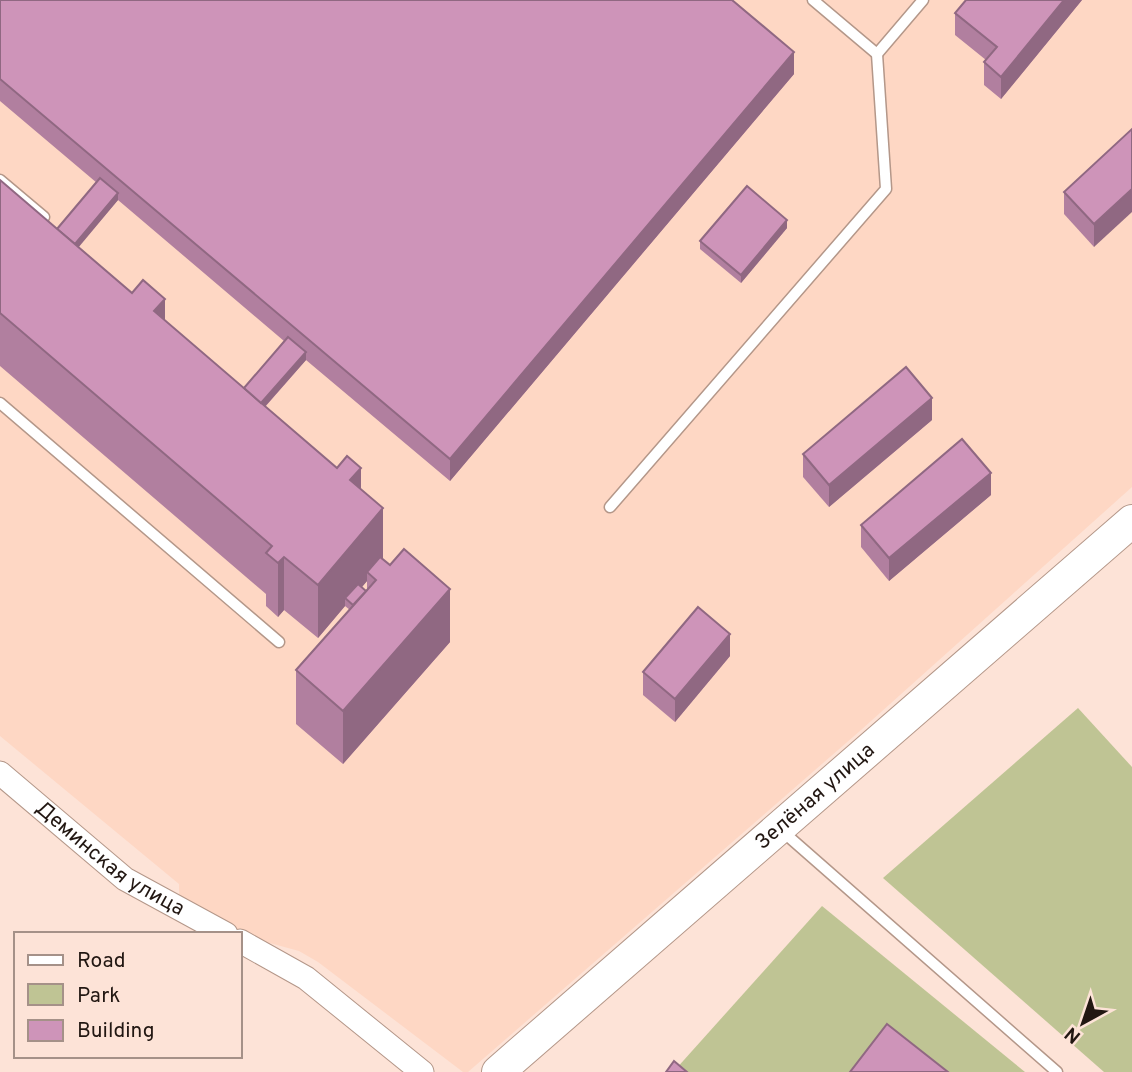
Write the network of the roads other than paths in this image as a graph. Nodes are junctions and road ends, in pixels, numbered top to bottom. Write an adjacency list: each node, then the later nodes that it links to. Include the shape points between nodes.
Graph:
1 (813, 0): 3 (lane)
2 (923, 0): 3 (lane)
3 (877, 54): 7 (lane, via 886,189)
4 (0, 180): 5 (lane)
5 (44, 216)
6 (0, 403): 9 (lane)
7 (610, 507)
8 (1132, 521): 11 (street, Зелёная улица)
9 (279, 642)
10 (0, 773): 12 (street, Деминская улица, via 125,878)
11 (779, 828): 15 (street, Зелёная улица); 16 (lane)
12 (222, 932)
13 (242, 942): 14 (street, via 306,978)
14 (422, 1072)
15 (498, 1072)
16 (1057, 1072)

